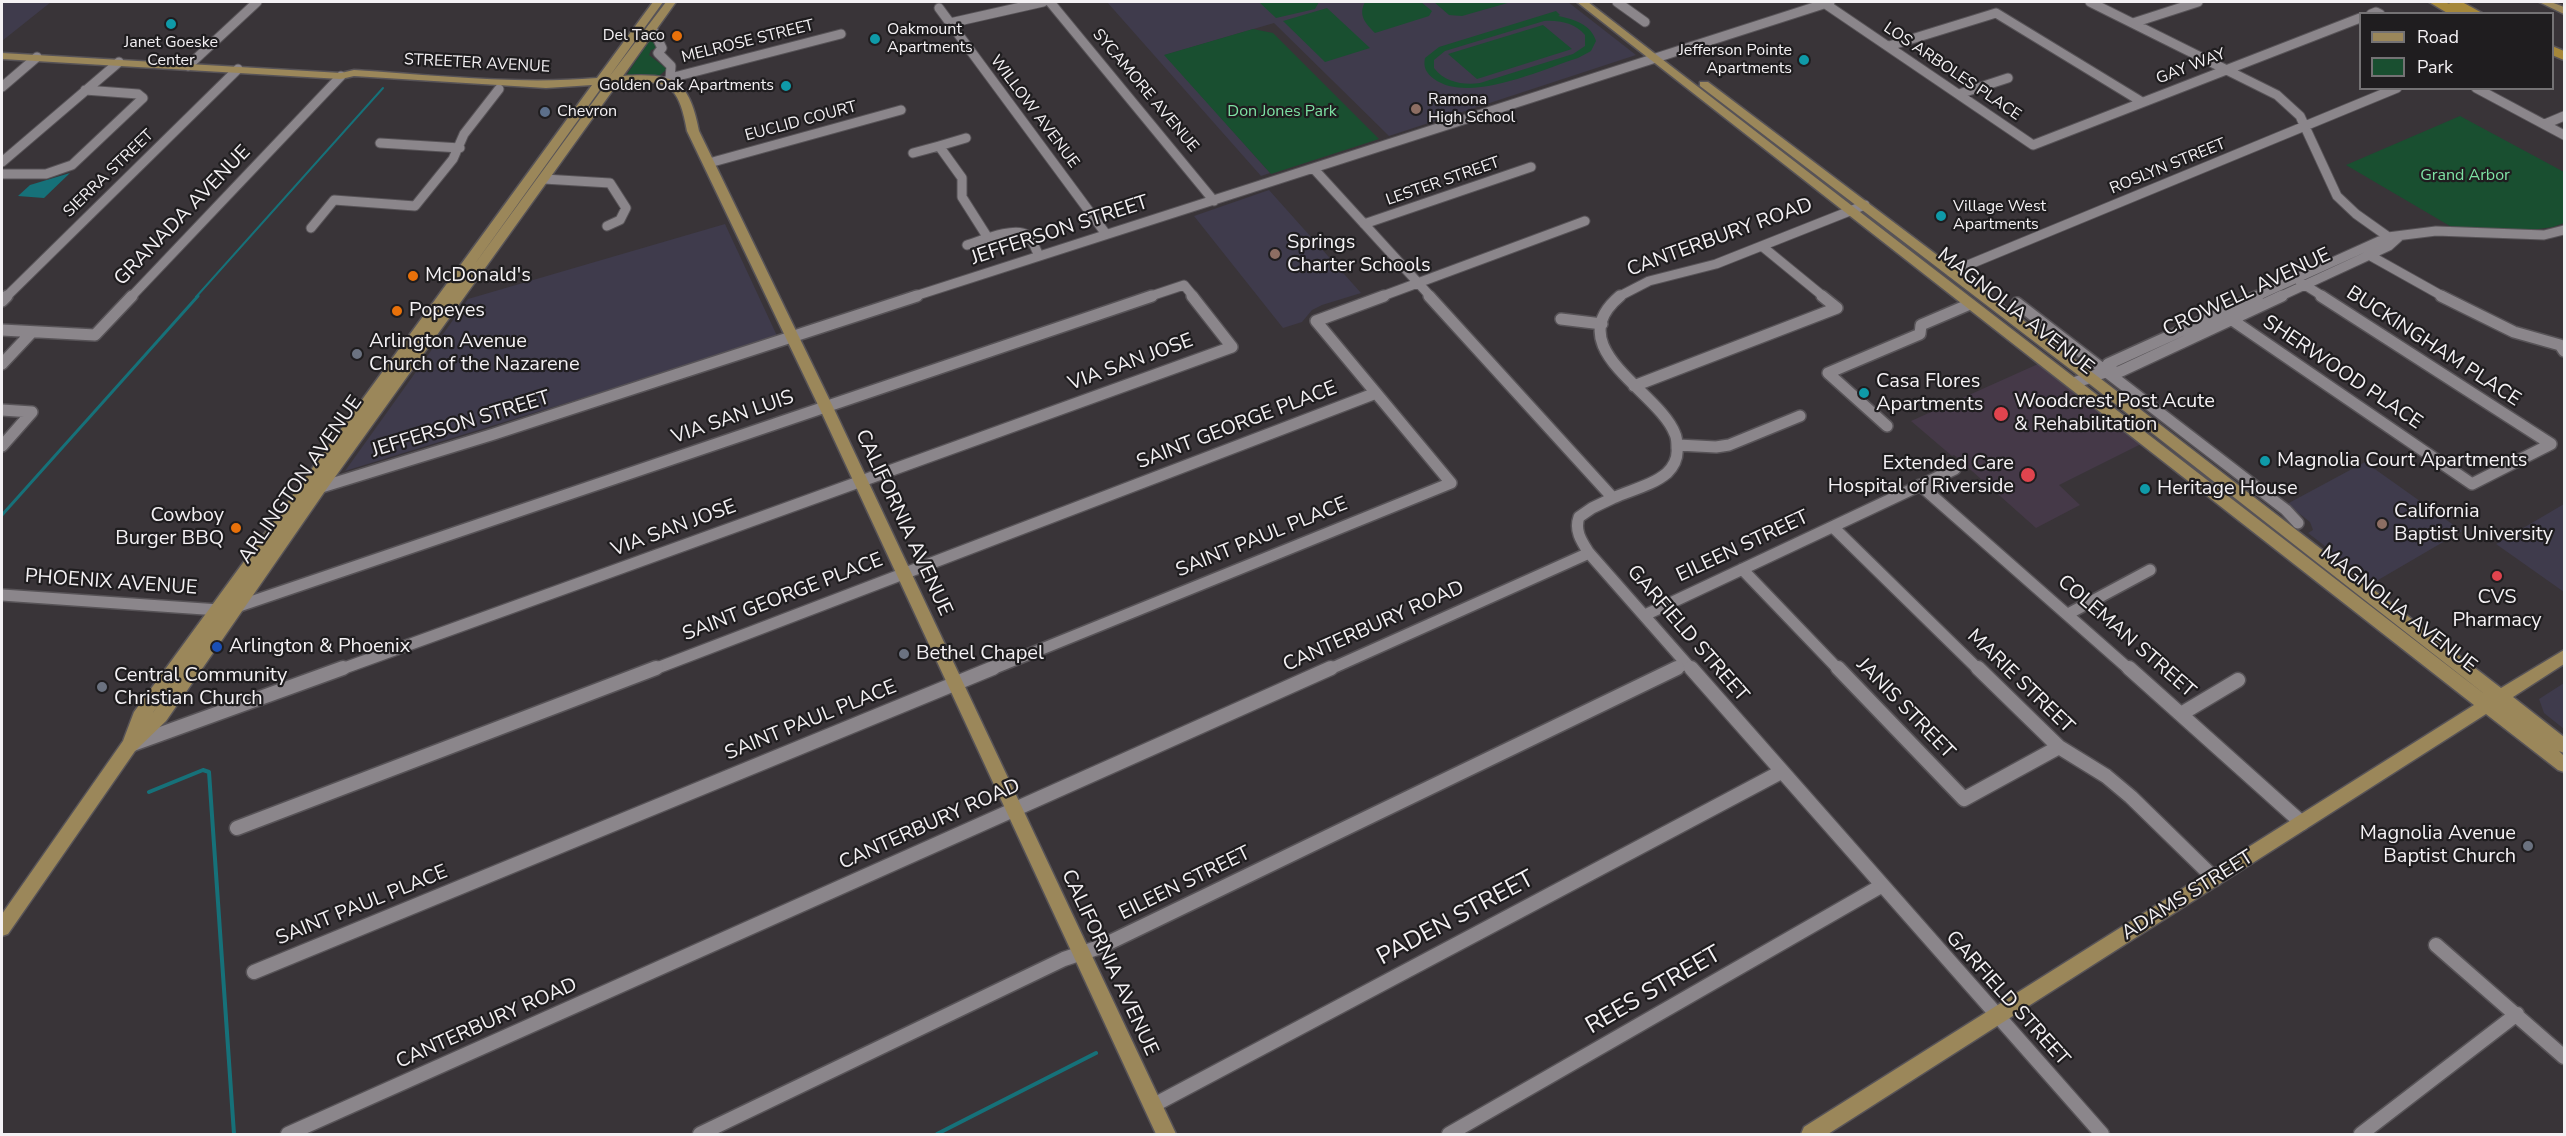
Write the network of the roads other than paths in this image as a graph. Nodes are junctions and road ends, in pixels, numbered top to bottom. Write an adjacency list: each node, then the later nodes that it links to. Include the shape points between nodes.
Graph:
1 (257, 2): 30 (street)
2 (658, 2): 36 (main road, ARLINGTON AVENUE)
3 (671, 2): 23 (main road, ARLINGTON AVENUE)
4 (1043, 2): 21 (street)
5 (1050, 2): 62 (street, SYCAMORE AVENUE)
6 (1582, 2): 28 (main road, MAGNOLIA AVENUE)
7 (1597, 2): 28 (main road, MAGNOLIA AVENUE)
8 (1617, 2): 20 (street)
9 (1827, 2): 25 (street, LOS ARBOLES PLACE); 28 (street, JEFFERSON STREET)
10 (2090, 2): 22 (street)
11 (2198, 2): 22 (street)
12 (2435, 2): 17 (highway)
13 (2454, 2): 18 (highway)
14 (2544, 2): 16 (main road)
15 (939, 8): 21 (street, WILLOW AVENUE)
16 (2565, 11)
17 (2456, 12)
18 (2474, 12)
19 (2359, 19): 32 (street, GAY WAY)
20 (1645, 22)
21 (950, 23): 70 (street, WILLOW AVENUE)
22 (2133, 23): 32 (street)
23 (652, 28): 35 (street, via 662,48 658,53 671,66); 36 (main road, ARLINGTON AVENUE)
24 (841, 34): 35 (street, MELROSE STREET)
25 (1888, 46): 42 (street, LOS ARBOLES PLACE); 43 (street, via 1996,13)
26 (2, 56): 27 (main road, STREETER AVENUE)
27 (37, 57): 29 (main road, STREETER AVENUE); 37 (street)
28 (1661, 57): 59 (street, JEFFERSON STREET); 63 (main road, MAGNOLIA AVENUE); 64 (main road, MAGNOLIA AVENUE)
29 (119, 62): 30 (main road, STREETER AVENUE); 39 (street)
30 (188, 66): 31 (main road, STREETER AVENUE)
31 (238, 69): 33 (main road, STREETER AVENUE); 80 (street, SIERRA STREET)
32 (2227, 69): 43 (street, GAY WAY); 47 (street, via 2277,95)
33 (341, 76): 36 (main road, STREETER AVENUE, via 354,73); 38 (main road, STREETER AVENUE, via 348,80); 87 (street, GRANADA AVENUE, via 95,335)
34 (2008, 78): 42 (street)
35 (667, 80): 36 (main road); 48 (main road, CALIFORNIA AVENUE, via 686,101)
36 (603, 85): 38 (main road, STREETER AVENUE, via 545,92); 48 (main road, via 660,88 670,94); 61 (main road, ARLINGTON AVENUE); 110 (main road, ARLINGTON AVENUE)
37 (2, 87)
38 (500, 89): 54 (street, via 464,134)
39 (85, 90): 56 (street); 60 (street, via 138,94 143,98 72,165 36,177)
40 (2392, 90): 47 (street, ROSLYN STREET)
41 (2480, 90): 46 (street)
42 (1959, 94): 52 (street, LOS ARBOLES PLACE)
43 (2142, 102): 52 (street, GAY WAY)
44 (901, 110): 57 (street, EUCLID COURT)
45 (2565, 116): 46 (street)
46 (2545, 124): 49 (street)
47 (2306, 126): 72 (street, via 2337,196 2356,214); 77 (street, ROSLYN STREET)
48 (693, 131): 57 (main road, CALIFORNIA AVENUE)
49 (2565, 135)
50 (966, 138): 53 (street)
51 (380, 143): 54 (street)
52 (2032, 145)
53 (939, 146): 55 (street); 71 (street, via 962,178 962,197)
54 (460, 148): 68 (street, via 415,206 334,200)
55 (913, 153)
56 (2, 162)
57 (709, 163): 88 (main road, CALIFORNIA AVENUE)
58 (1531, 167): 66 (street, LESTER STREET)
59 (1314, 169): 62 (street, JEFFERSON STREET); 66 (street)
60 (2, 174)
61 (544, 179): 67 (street, via 610,183 626,208 620,220); 103 (main road, ARLINGTON AVENUE)
62 (1214, 201): 70 (street, JEFFERSON STREET)
63 (1865, 206): 64 (street, CANTERBURY ROAD); 77 (main road, MAGNOLIA AVENUE)
64 (1850, 211): 74 (street, CANTERBURY ROAD); 82 (main road, MAGNOLIA AVENUE)
65 (1585, 221): 78 (street)
66 (1364, 225): 78 (street)
67 (607, 226)
68 (311, 228)
69 (2565, 230): 72 (street, CROWELL AVENUE, via 2544,235 2436,231)
70 (1106, 234): 76 (street, JEFFERSON STREET)
71 (988, 238): 73 (street); 76 (street, via 1022,232)
72 (2394, 238): 75 (street, CROWELL AVENUE); 79 (street, CROWELL AVENUE)
73 (967, 245)
74 (1763, 247): 85 (street, CANTERBURY ROAD, via 1701,270 1633,288 1614,302); 95 (street, via 1837,308)
75 (2369, 255): 79 (street, CROWELL AVENUE); 90 (street, via 2407,279 2526,338)
76 (1040, 256): 88 (street, JEFFERSON STREET)
77 (1951, 272): 93 (main road, MAGNOLIA AVENUE)
78 (1416, 283): 96 (street, via 1316,321); 111 (street)
79 (2301, 283): 83 (street, CROWELL AVENUE); 107 (street, BUCKINGHAM PLACE, via 2551,444)
80 (2, 301)
81 (2017, 303): 92 (street)
82 (1970, 304): 94 (main road, MAGNOLIA AVENUE); 100 (street, via 1921,325 1920,334 1827,373)
83 (2227, 316): 92 (street, CROWELL AVENUE, via 2119,372); 107 (street, SHERWOOD PLACE)
84 (1560, 319): 85 (street)
85 (1602, 324): 95 (street, via 1606,352)
86 (2, 330): 87 (street)
87 (32, 332): 91 (street)
88 (791, 338): 97 (main road, CALIFORNIA AVENUE); 105 (street, JEFFERSON STREET)
89 (1232, 347): 97 (street, VIA SAN LUIS, via 1184,285); 106 (street, VIA SAN JOSE)
90 (2563, 347)
91 (2, 364)
92 (2105, 372): 93 (street, CROWELL AVENUE); 112 (street)
93 (2090, 378): 94 (street, CROWELL AVENUE); 127 (main road, MAGNOLIA AVENUE)
94 (2074, 383): 127 (main road, MAGNOLIA AVENUE)
95 (1634, 386): 101 (street, via 1666,418)
96 (1376, 393): 117 (street, SAINT GEORGE PLACE); 126 (street, SAINT PAUL PLACE, via 1451,483)
97 (826, 407): 106 (main road, CALIFORNIA AVENUE); 119 (street, VIA SAN LUIS)
98 (2, 410): 102 (street, via 32,412)
99 (1800, 416): 101 (street, via 1730,445)
100 (1887, 426)
101 (1678, 445): 111 (street, via 1674,464 1666,474)
102 (2, 446)
103 (337, 464): 105 (street, via 337,477); 109 (main road, ARLINGTON AVENUE)
104 (1955, 469): 108 (street, EILEEN STREET)
105 (348, 479): 109 (street, JEFFERSON STREET)
106 (861, 482): 117 (main road, CALIFORNIA AVENUE); 129 (street, VIA SAN JOSE)
107 (2472, 484)
108 (1920, 485): 113 (street, EILEEN STREET); 121 (street, COLEMAN STREET)
109 (320, 487): 110 (street, JEFFERSON STREET); 119 (main road, ARLINGTON AVENUE)
110 (301, 493): 120 (main road, ARLINGTON AVENUE)
111 (1613, 498): 114 (street, GARFIELD STREET, via 1584,510 1577,519 1577,534)
112 (2298, 522)
113 (1833, 527): 115 (street, EILEEN STREET); 131 (street, MARIE STREET)
114 (1589, 553): 122 (street, GARFIELD STREET); 134 (street, CANTERBURY ROAD)
115 (1742, 569): 122 (street, EILEEN STREET); 131 (street, JANIS STREET, via 1964,799)
116 (2150, 570): 121 (street)
117 (902, 574): 126 (main road, CALIFORNIA AVENUE); 136 (street, SAINT GEORGE PLACE)
118 (2, 595): 120 (street, PHOENIX AVENUE)
119 (239, 606): 120 (street, VIA SAN LUIS); 129 (main road, ARLINGTON AVENUE, via 160,716)
120 (219, 610): 129 (main road, ARLINGTON AVENUE, via 140,717)
121 (2068, 614): 128 (street, COLEMAN STREET)
122 (1645, 615): 124 (street, GARFIELD STREET)
123 (2565, 656): 127 (main road, ADAMS STREET)
124 (1685, 664): 133 (street, GARFIELD STREET); 141 (street, EILEEN STREET)
125 (2238, 680): 128 (street)
126 (954, 684): 134 (main road, CALIFORNIA AVENUE); 142 (street, SAINT PAUL PLACE)
127 (2493, 700): 130 (main road, MAGNOLIA AVENUE); 132 (main road, MAGNOLIA AVENUE); 135 (main road, ADAMS STREET)
128 (2181, 714): 135 (street, COLEMAN STREET)
129 (129, 746): 139 (main road, ARLINGTON AVENUE)
130 (2565, 746)
131 (2059, 747): 137 (street, MARIE STREET, via 2131,797)
132 (2565, 765)
133 (1781, 772): 138 (street, GARFIELD STREET); 146 (street, PADEN STREET)
134 (1013, 809): 141 (main road, CALIFORNIA AVENUE); 147 (street, CANTERBURY ROAD)
135 (2302, 824): 137 (main road, ADAMS STREET)
136 (237, 828)
137 (2215, 879): 144 (main road, ADAMS STREET)
138 (1881, 886): 144 (street, GARFIELD STREET); 150 (street, REES STREET)
139 (2, 928)
140 (2436, 945): 143 (street)
141 (1081, 953): 146 (main road, CALIFORNIA AVENUE); 148 (street, EILEEN STREET)
142 (254, 972)
143 (2517, 1014): 145 (street); 153 (street)
144 (1997, 1017): 151 (main road, ADAMS STREET); 152 (street, GARFIELD STREET)
145 (2565, 1057)
146 (1152, 1106): 149 (main road, CALIFORNIA AVENUE)
147 (288, 1134)
148 (700, 1134)
149 (1166, 1134)
150 (1449, 1134)
151 (1811, 1134)
152 (2102, 1134)
153 (2361, 1134)

